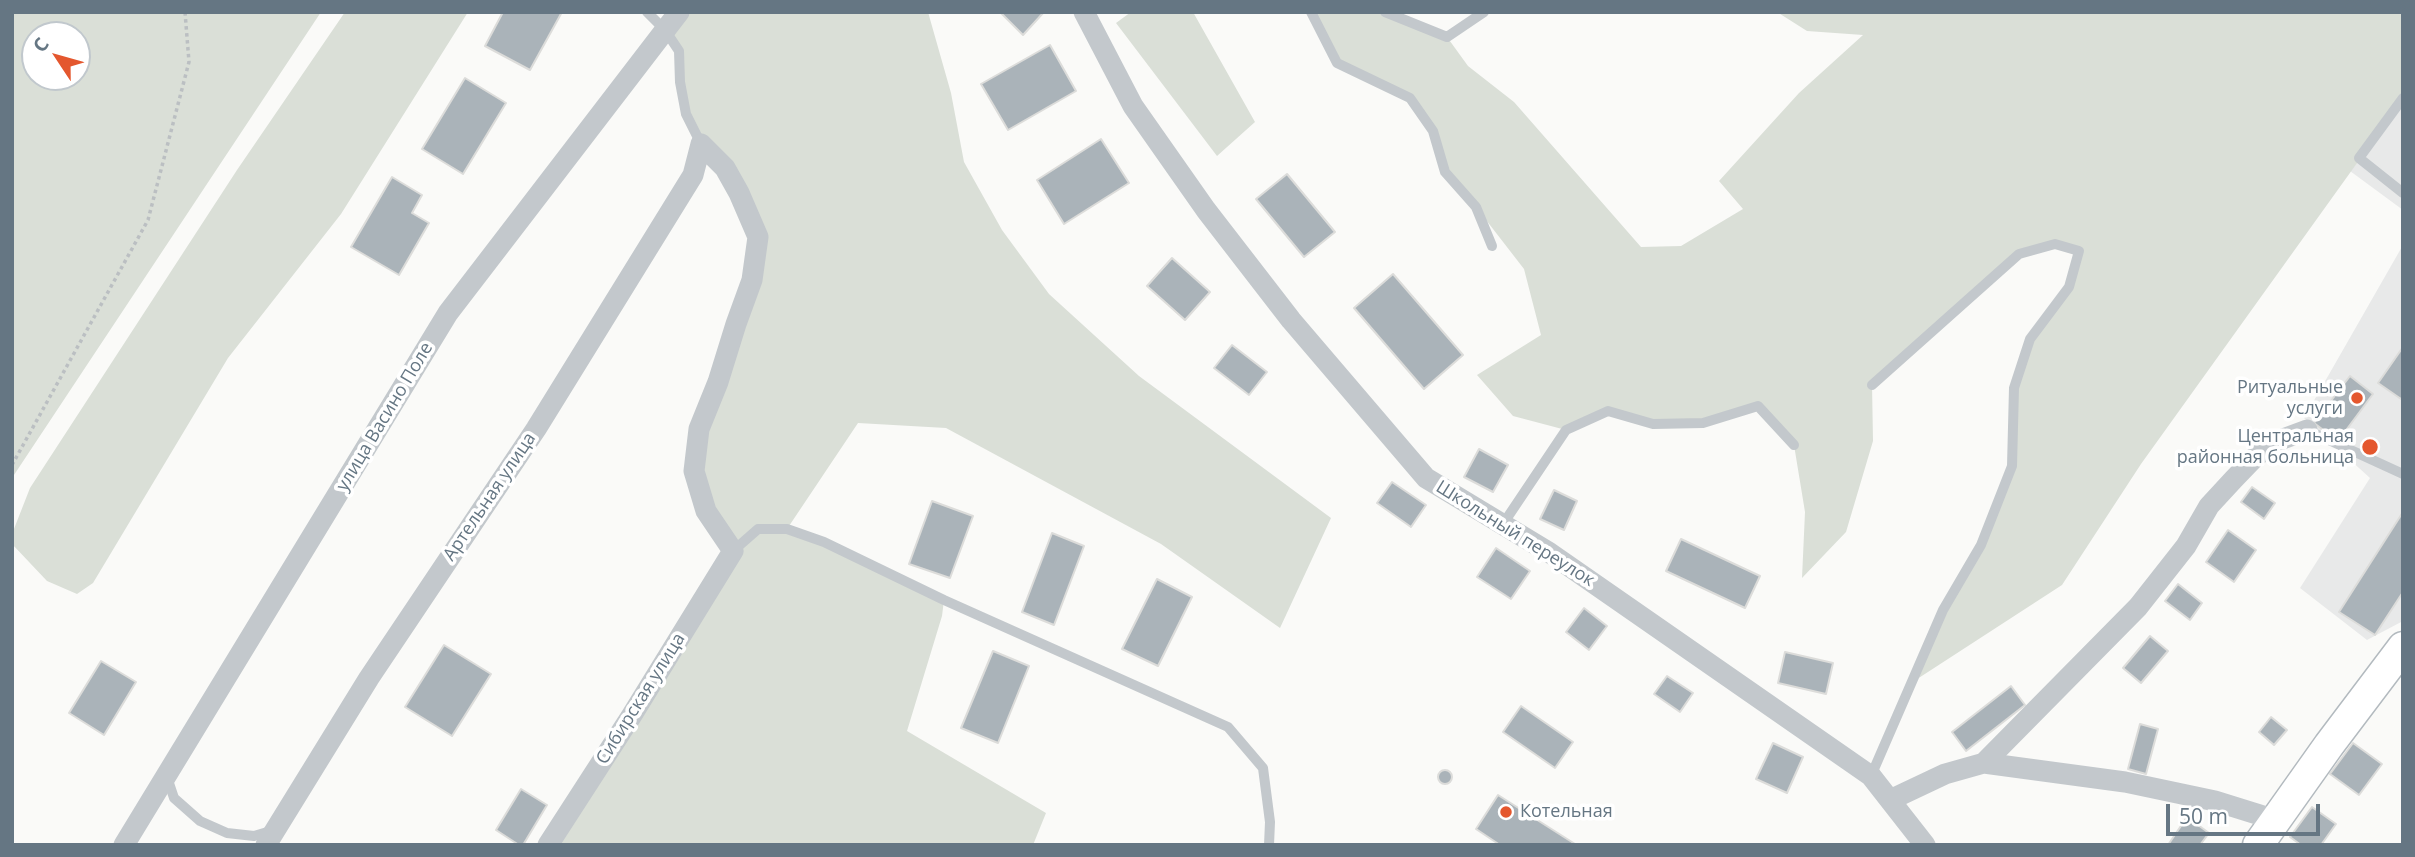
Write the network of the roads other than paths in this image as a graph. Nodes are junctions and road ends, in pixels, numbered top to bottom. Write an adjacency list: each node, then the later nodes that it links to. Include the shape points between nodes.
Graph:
1 (647, 12): 7 (lane)
2 (679, 12): 7 (street, улица Васино Поле)
3 (1084, 12): 16 (street, Школьный переулок, via 1133,106 1291,320 1426,478)
4 (1311, 12): 11 (lane, via 1337,63 1410,98 1433,131 1445,172 1476,207)
5 (1385, 12): 6 (lane, via 1447,37)
6 (1484, 12)
7 (665, 30): 9 (lane, via 679,51 686,114); 20 (street, улица Васино Поле, via 449,313)
8 (2403, 98): 10 (lane, via 2359,158)
9 (701, 144): 17 (street, via 725,168 758,237 752,280 699,429 694,471 706,511); 24 (street, Артельная улица, via 693,175 536,429 369,678)
10 (2403, 193)
11 (1492, 246)
12 (1872, 384): 21 (lane, via 2019,254 2055,244 2079,251 2069,287 2031,339 2014,388 2012,466 1981,545 1943,610)
13 (2307, 430): 15 (lane); 19 (street, via 2256,456 2210,506 2186,546 2138,607)
14 (1794, 445): 16 (lane, via 1758,406 1703,423 1653,424 1608,411 1566,430)
15 (2403, 474)
16 (1503, 524): 21 (street, Школьный переулок)
17 (733, 551): 26 (street, Сибирская улица); 27 (lane, via 758,529 787,529 824,542 1227,727 1263,768)
18 (2403, 647): 23 (street)
19 (1984, 763): 22 (street, via 1945,774); 23 (street, via 2125,782 2215,801)
20 (166, 774): 24 (lane, via 174,798 200,821 227,833); 25 (street, улица Васино Поле)
21 (1871, 775): 22 (street, Школьный переулок)
22 (1889, 800): 28 (street, Школьный переулок)
23 (2276, 820): 29 (street)
24 (271, 837)
25 (124, 845)
26 (548, 845)
27 (1269, 845)
28 (1924, 845)
29 (2258, 845)

